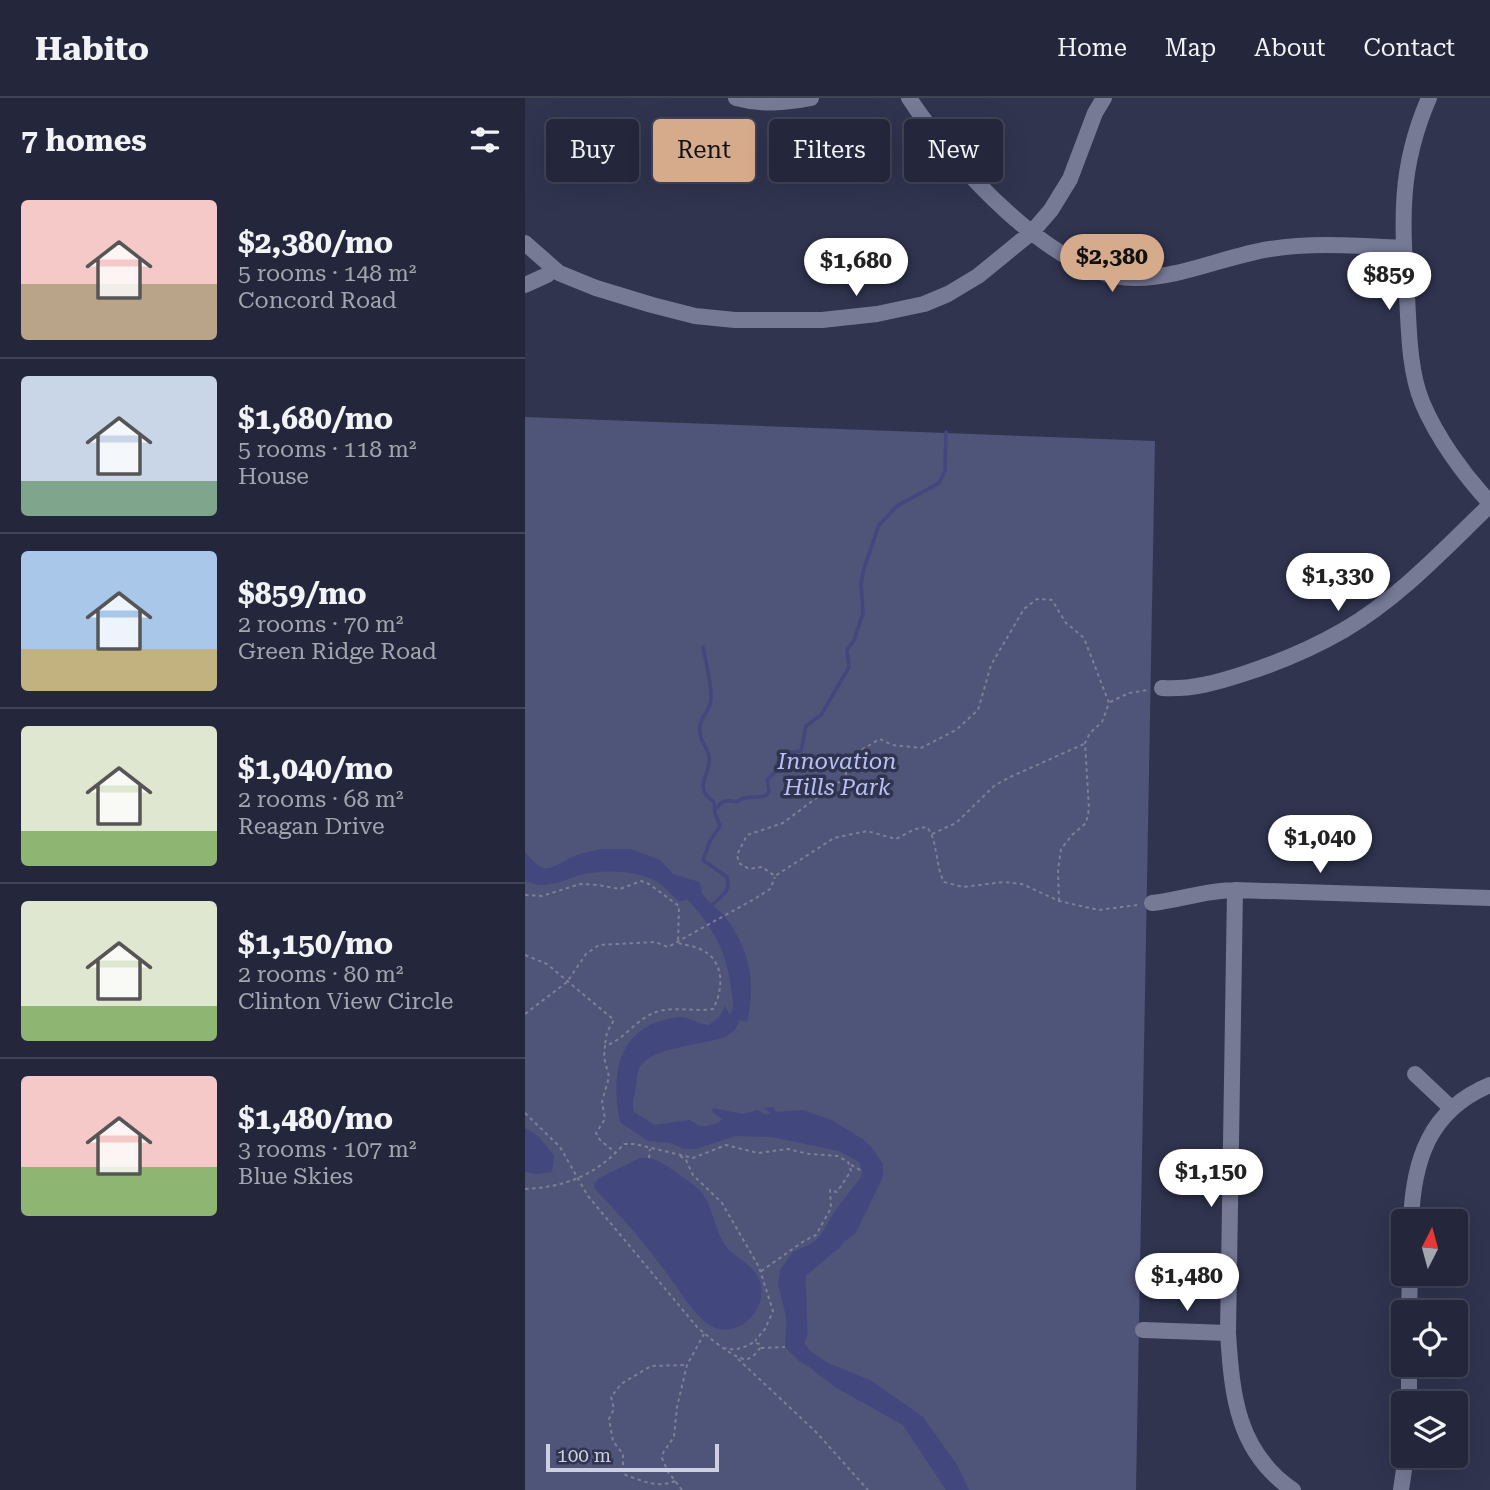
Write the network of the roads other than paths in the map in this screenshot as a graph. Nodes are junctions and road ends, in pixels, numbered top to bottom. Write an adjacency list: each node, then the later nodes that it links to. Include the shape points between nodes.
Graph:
1 (736, 98): 2 (street, via 786,103)
2 (811, 98)
3 (909, 98): 6 (street, via 955,159)
4 (1104, 98): 6 (street, via 1070,178)
5 (1429, 98): 8 (street, via 1405,175)
6 (1032, 232): 8 (street, via 1082,264 1107,275 1134,278 1283,248); 9 (street, via 978,276 925,304 822,320 695,316 597,288)
7 (525, 243): 9 (street)
8 (1403, 248): 11 (street, via 1409,331 1422,401 1455,459)
9 (553, 268): 10 (street)
10 (525, 285)
11 (1490, 504): 12 (street, via 1421,572 1342,631 1220,682 1181,690)
12 (1162, 688)
13 (1235, 890): 14 (street); 15 (street); 21 (street)
14 (1490, 898)
15 (1152, 903)
16 (1415, 1074): 18 (street)
17 (1490, 1085): 18 (street)
18 (1451, 1108): 19 (street, via 1425,1144)
19 (1411, 1209)
20 (1143, 1330): 21 (street)
21 (1228, 1334): 23 (street, via 1236,1412 1255,1453)
22 (1404, 1468): 24 (street)
23 (1293, 1490)
24 (1401, 1490)

